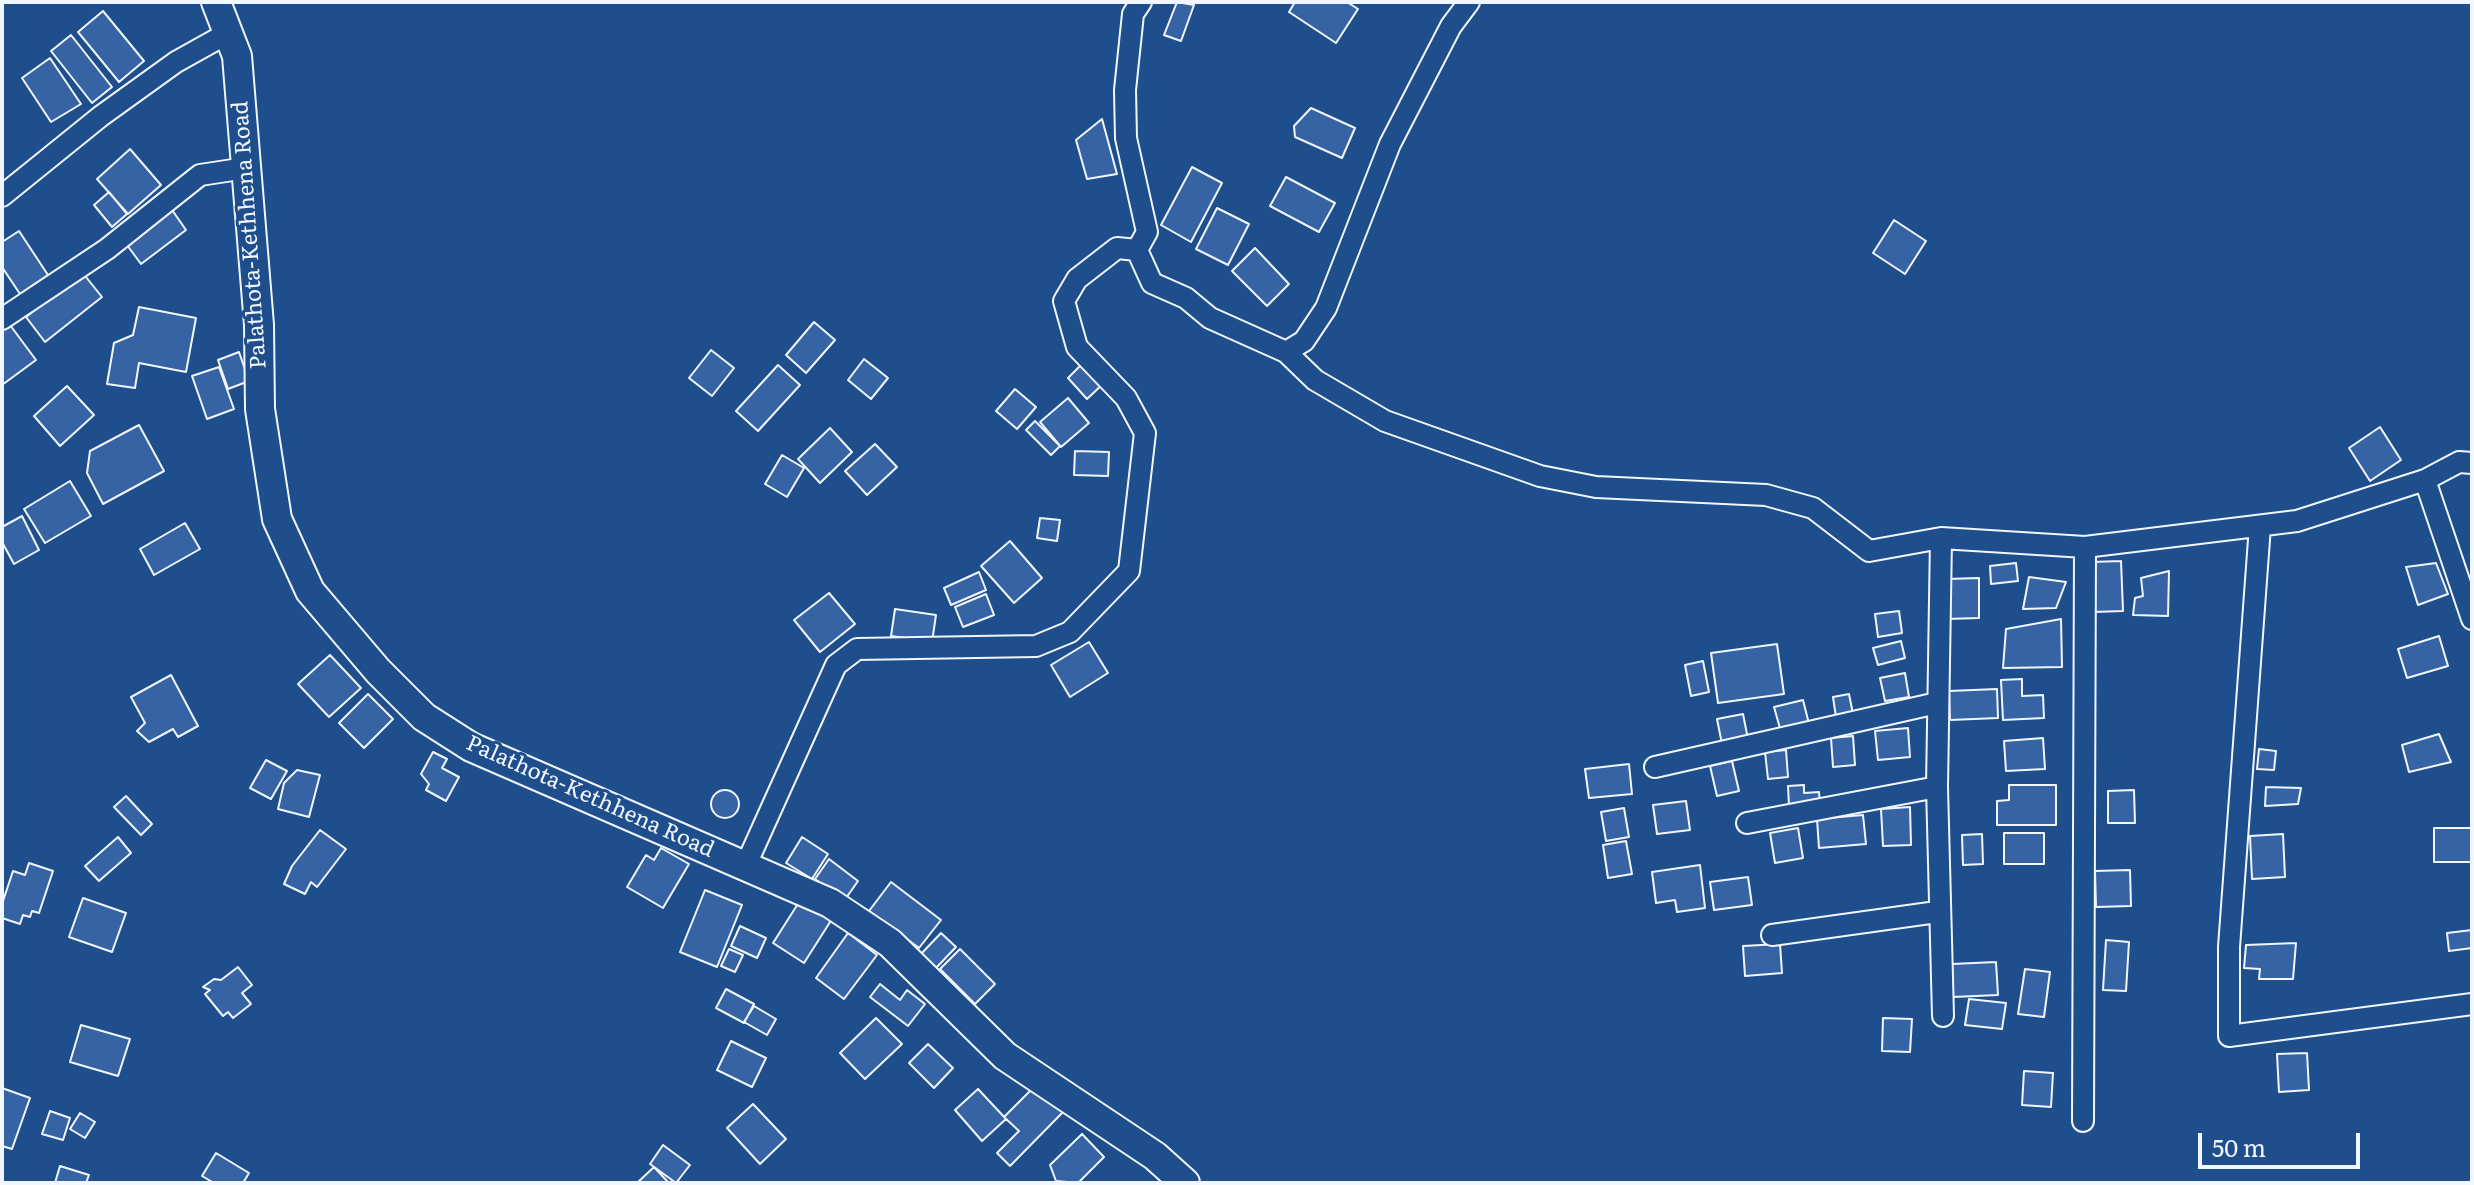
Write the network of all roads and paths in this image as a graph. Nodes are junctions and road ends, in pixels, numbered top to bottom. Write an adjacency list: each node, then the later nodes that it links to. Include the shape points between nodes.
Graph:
1 (216, 2): 4 (street, Palathota-Kethhena Road)
2 (1141, 2): 7 (street, via 1133,14 1125,90 1126,138 1147,232)
3 (1469, 2): 9 (street, via 1451,26 1390,144 1326,308 1304,341)
4 (228, 33): 5 (street, Palathota-Kethhena Road, via 237,56); 6 (street, via 176,62 101,116)
5 (246, 168): 8 (street, via 200,175 107,249); 20 (street, Palathota-Kethhena Road, via 260,409 274,503 310,591 378,671 447,732)
6 (2, 196)
7 (1137, 250): 9 (street, via 1152,283 1186,298 1210,318); 20 (street, via 1117,248 1077,279 1064,301 1077,347 1126,398 1145,433 1129,571 1070,632 1036,646 857,649 836,665)
8 (2, 319)
9 (1286, 352): 13 (street, via 1315,380 1385,421 1540,476 1596,487 1766,495 1813,508 1869,551)
10 (2472, 463): 11 (street, via 2459,462)
11 (2425, 480): 12 (street, via 2297,521); 15 (street)
12 (2260, 526): 14 (street); 23 (street, via 2229,947 2229,1036)
13 (1941, 538): 14 (street); 16 (street)
14 (2085, 547): 25 (street)
15 (2472, 619)
16 (1937, 703): 17 (street); 18 (street)
17 (1655, 767)
18 (1937, 787): 19 (street); 21 (street)
19 (1747, 823)
20 (745, 867): 26 (street, Palathota-Kethhena Road, via 799,886 890,943 1005,1056 1155,1156)
21 (1937, 912): 22 (street); 24 (street)
22 (1772, 935)
23 (2472, 1004)
24 (1943, 1016)
25 (2083, 1121)
26 (1185, 1183)

